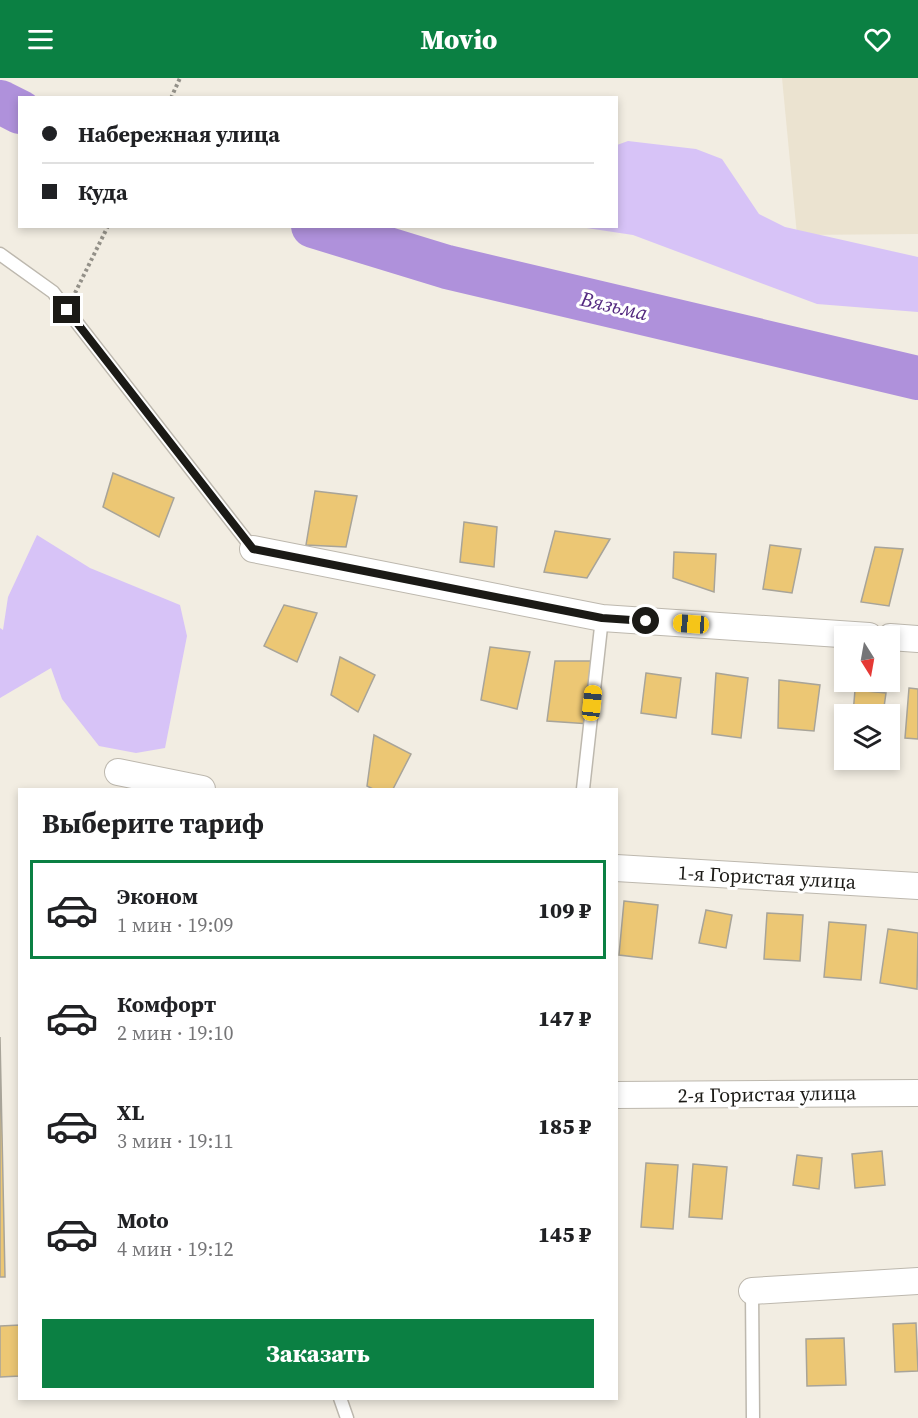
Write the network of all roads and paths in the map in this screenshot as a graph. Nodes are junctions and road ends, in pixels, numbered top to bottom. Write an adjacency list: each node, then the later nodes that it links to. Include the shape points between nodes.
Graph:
1 (180, 78): 2 (path)
2 (172, 96)
3 (107, 228): 5 (path)
4 (0, 254): 5 (lane, via 53,292)
5 (67, 310): 6 (lane)
6 (253, 549): 7 (street)
7 (602, 618): 8 (street); 13 (lane)
8 (834, 634)
9 (900, 638): 10 (street)
10 (918, 639)
11 (118, 772): 12 (street)
12 (197, 788)
13 (583, 788)
14 (618, 868): 15 (street, 1-я Гористая улица)
15 (918, 886)
16 (918, 1093): 17 (street, 2-я Гористая улица)
17 (618, 1095)
18 (918, 1281): 19 (street)
19 (752, 1291): 22 (lane)
20 (341, 1400): 21 (lane)
21 (347, 1418)
22 (753, 1418)

